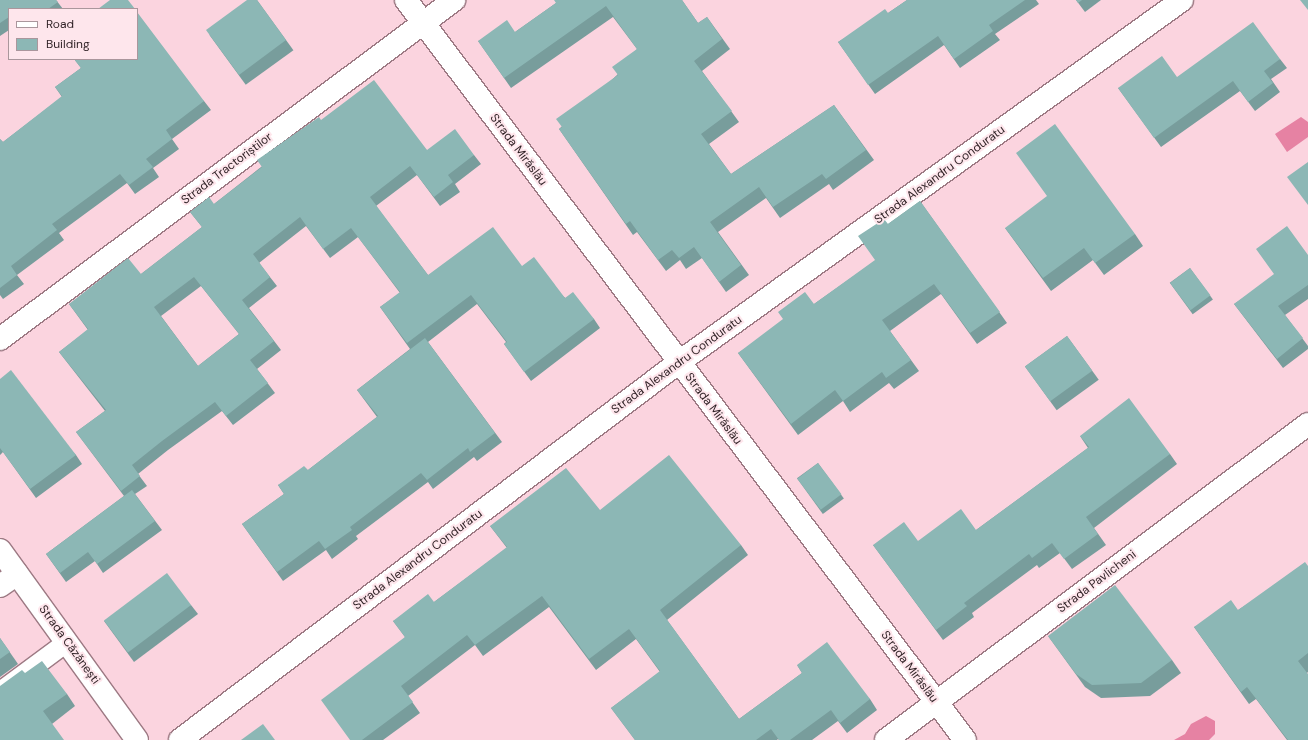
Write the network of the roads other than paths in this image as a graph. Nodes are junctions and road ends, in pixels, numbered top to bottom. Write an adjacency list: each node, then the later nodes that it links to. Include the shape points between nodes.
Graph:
1 (406, 0): 4 (street, Strada Mirăslău)
2 (454, 0): 4 (street, Strada Tractoriștilor)
3 (1182, 0): 6 (street, Strada Alexandru Conduratu)
4 (423, 22): 5 (street, Strada Tractoriștilor); 6 (street, Strada Mirăslău)
5 (0, 339)
6 (678, 363): 12 (street, Strada Mirăslău); 14 (street, Strada Alexandru Conduratu)
7 (1308, 424): 12 (street, Strada Pavlicheni)
8 (0, 550): 9 (street, Strada Căzănești)
9 (8, 580): 10 (street, Strada Căzănești)
10 (66, 642): 11 (lane); 13 (street, Strada Căzănești)
11 (0, 691)
12 (936, 703): 15 (street, Strada Pavlicheni); 16 (street, Strada Mirăslău)
13 (137, 740)
14 (180, 740)
15 (886, 740)
16 (965, 740)

